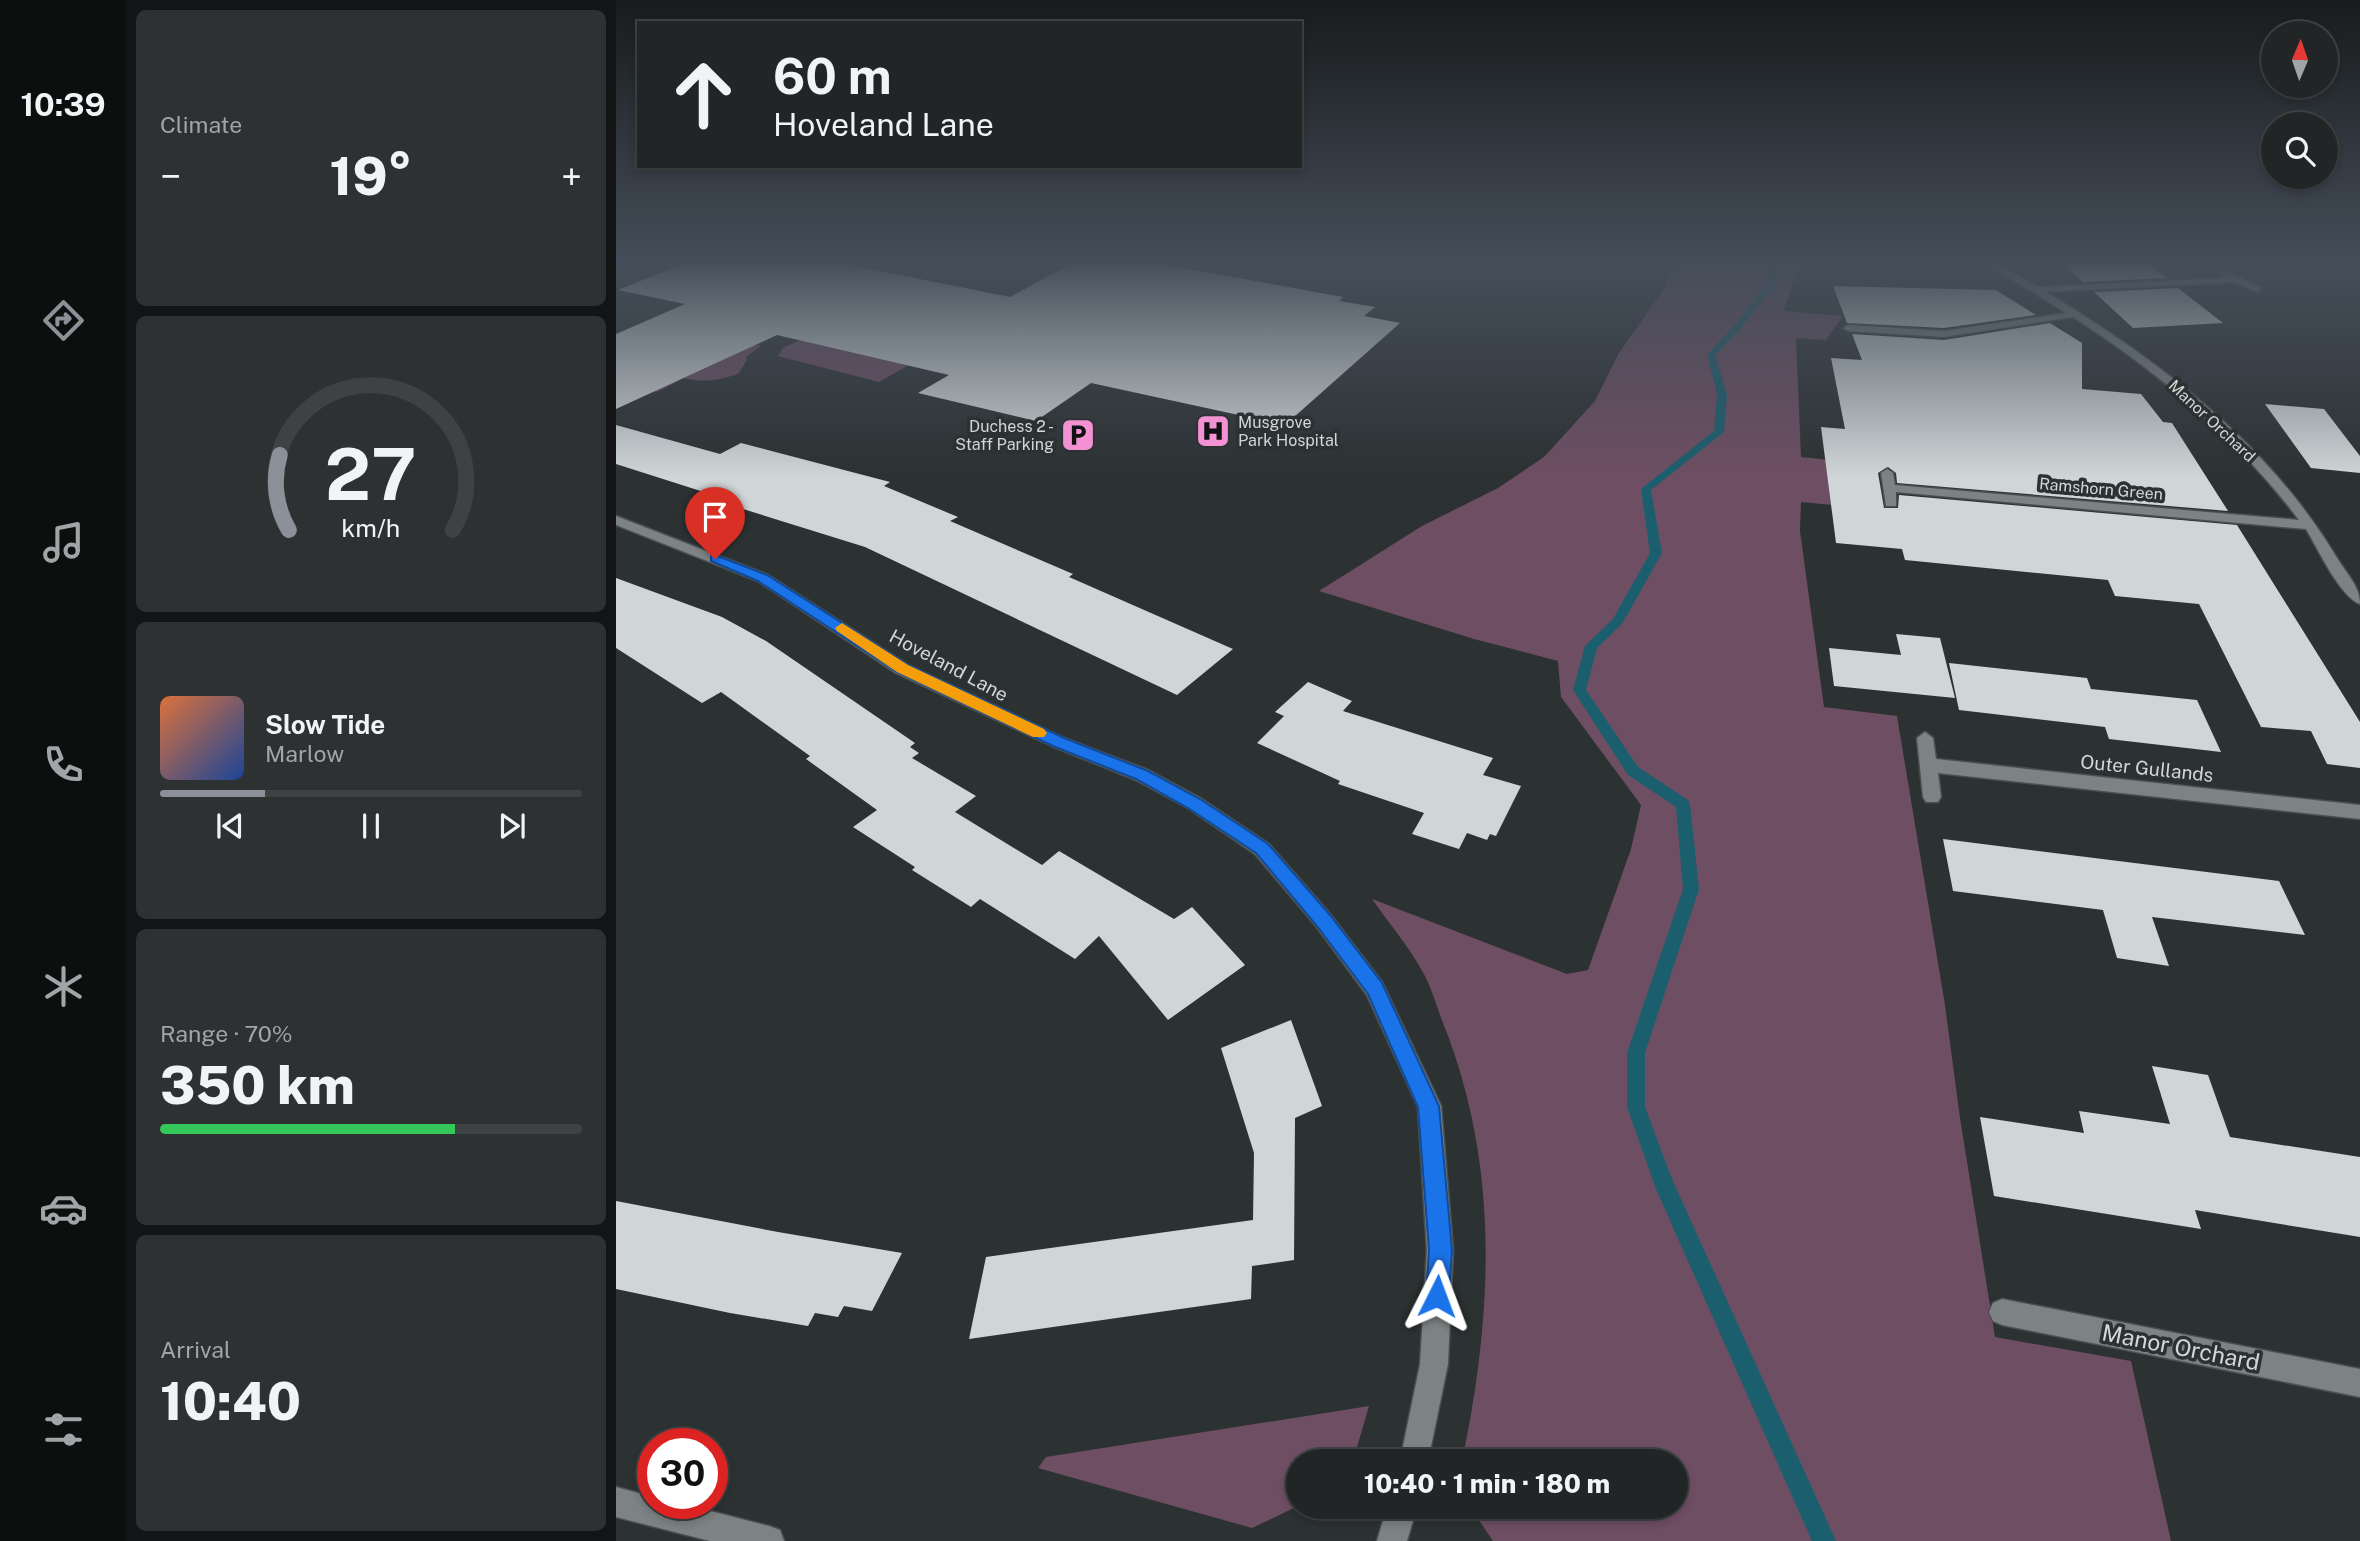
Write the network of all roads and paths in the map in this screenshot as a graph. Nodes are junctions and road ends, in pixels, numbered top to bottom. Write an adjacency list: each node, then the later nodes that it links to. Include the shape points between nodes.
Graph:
1 (2104, 334): 6 (street, Manor Orchard, via 2204,409 2251,455)
2 (1887, 473): 3 (street)
3 (1889, 488): 4 (street); 6 (street, Ramshorn Green)
4 (1891, 503)
5 (616, 520): 14 (street, Hoveland Lane, via 763,578 902,669 1058,742 1142,775 1262,849 1375,989 1429,1106 1440,1250 1434,1364)
6 (2310, 526): 7 (street, Manor Orchard)
7 (2360, 599)
8 (1925, 738): 9 (street)
9 (1928, 765): 10 (street); 11 (street, Outer Gullands)
10 (1932, 797)
11 (2360, 812)
12 (2002, 1312): 13 (street, Manor Orchard)
13 (2360, 1383)
14 (1416, 1449)
15 (616, 1502): 17 (street)
16 (1398, 1519): 18 (street)
17 (769, 1541)
18 (1392, 1541)

